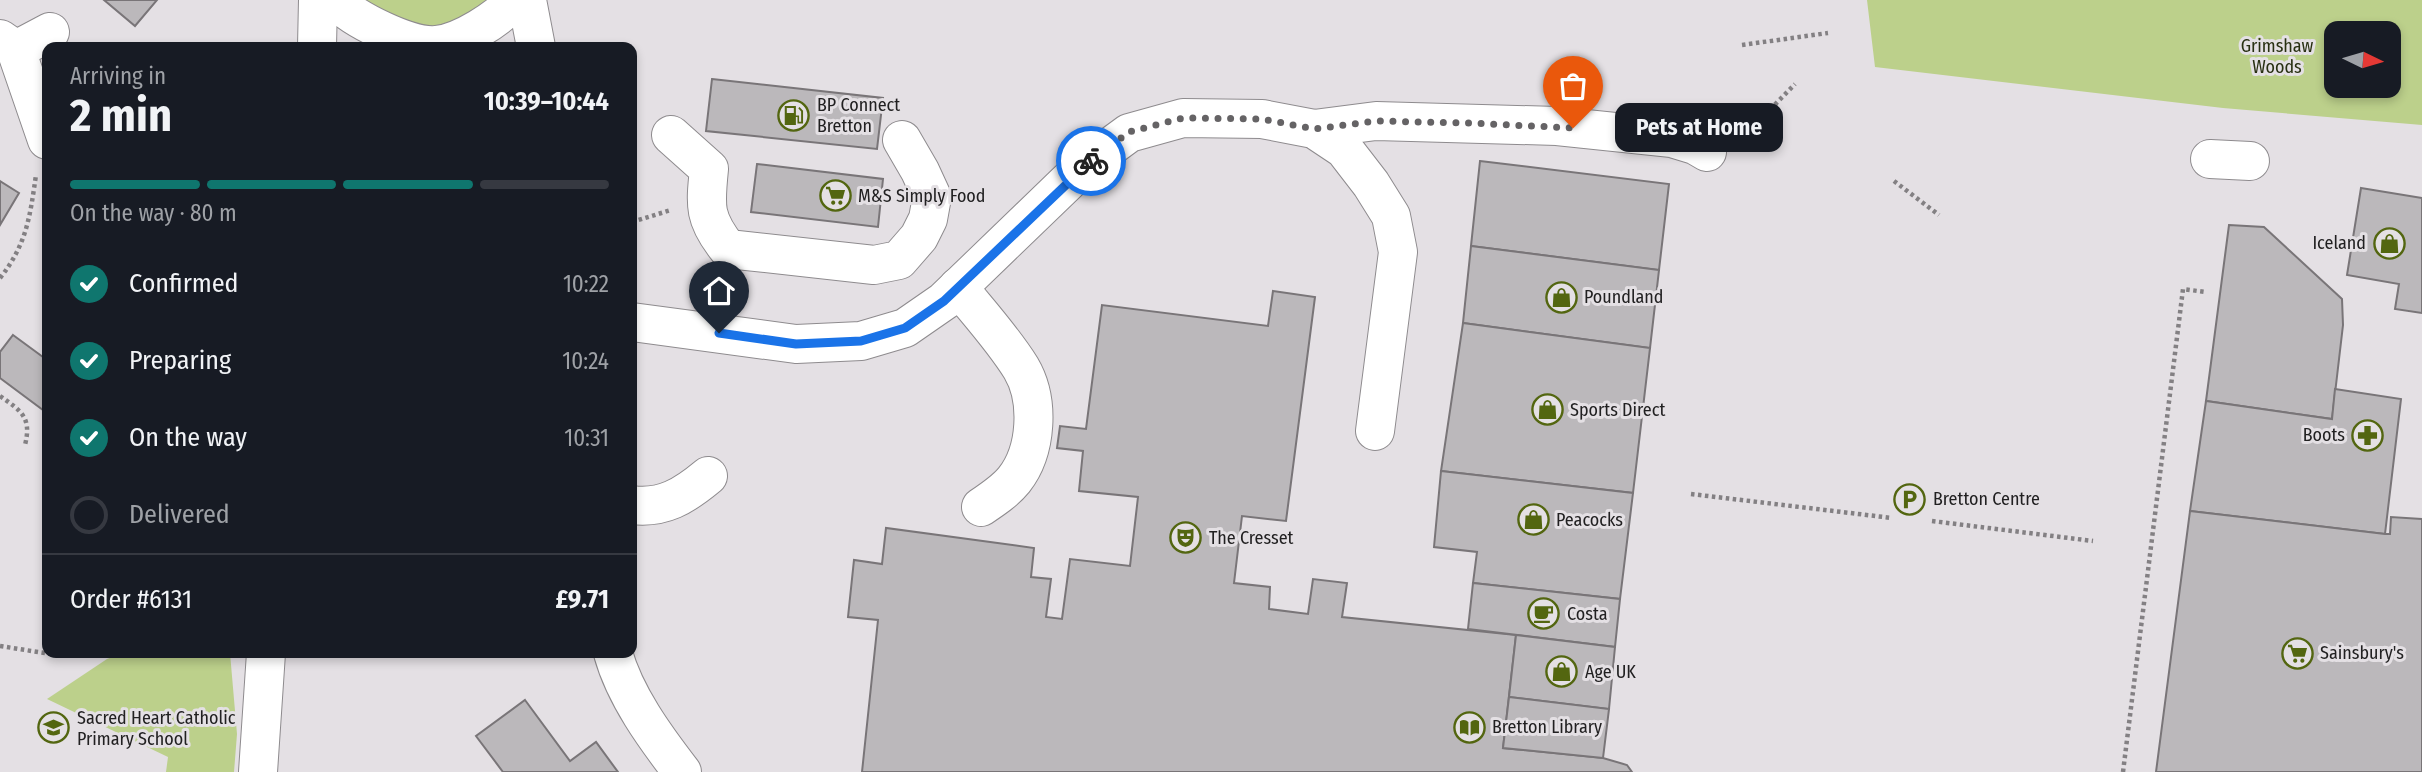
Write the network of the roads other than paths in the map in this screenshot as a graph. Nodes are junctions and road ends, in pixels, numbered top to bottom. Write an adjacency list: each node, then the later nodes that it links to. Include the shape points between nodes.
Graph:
1 (318, 0): 7 (street)
2 (335, 0): 8 (street)
3 (515, 0): 6 (street)
4 (527, 0): 9 (street)
5 (50, 32): 10 (street)
6 (479, 40)
7 (317, 42)
8 (396, 42)
9 (535, 42)
10 (8, 44): 15 (street)
11 (1314, 129): 14 (street, via 1376,121 1557,127); 18 (street, via 1262,119 1183,118 1129,132 1084,166); 20 (street, via 1344,149 1391,216 1398,252)
12 (671, 135): 13 (street, via 709,169 705,200 709,221 728,249 874,265 899,260 928,219 932,197)
13 (902, 140)
14 (1719, 144)
15 (42, 155)
16 (2210, 159): 17 (street)
17 (2250, 161)
18 (958, 287): 19 (street, via 905,328 861,341 796,344); 23 (street, via 1022,369 1032,401 1033,431 1027,459 1014,480)
19 (637, 323)
20 (1375, 431)
21 (708, 476): 22 (street, via 687,494 665,504)
22 (637, 506)
23 (981, 507)
24 (266, 658): 26 (street)
25 (614, 658): 27 (street, via 657,740)
26 (258, 772)
27 (682, 772)

